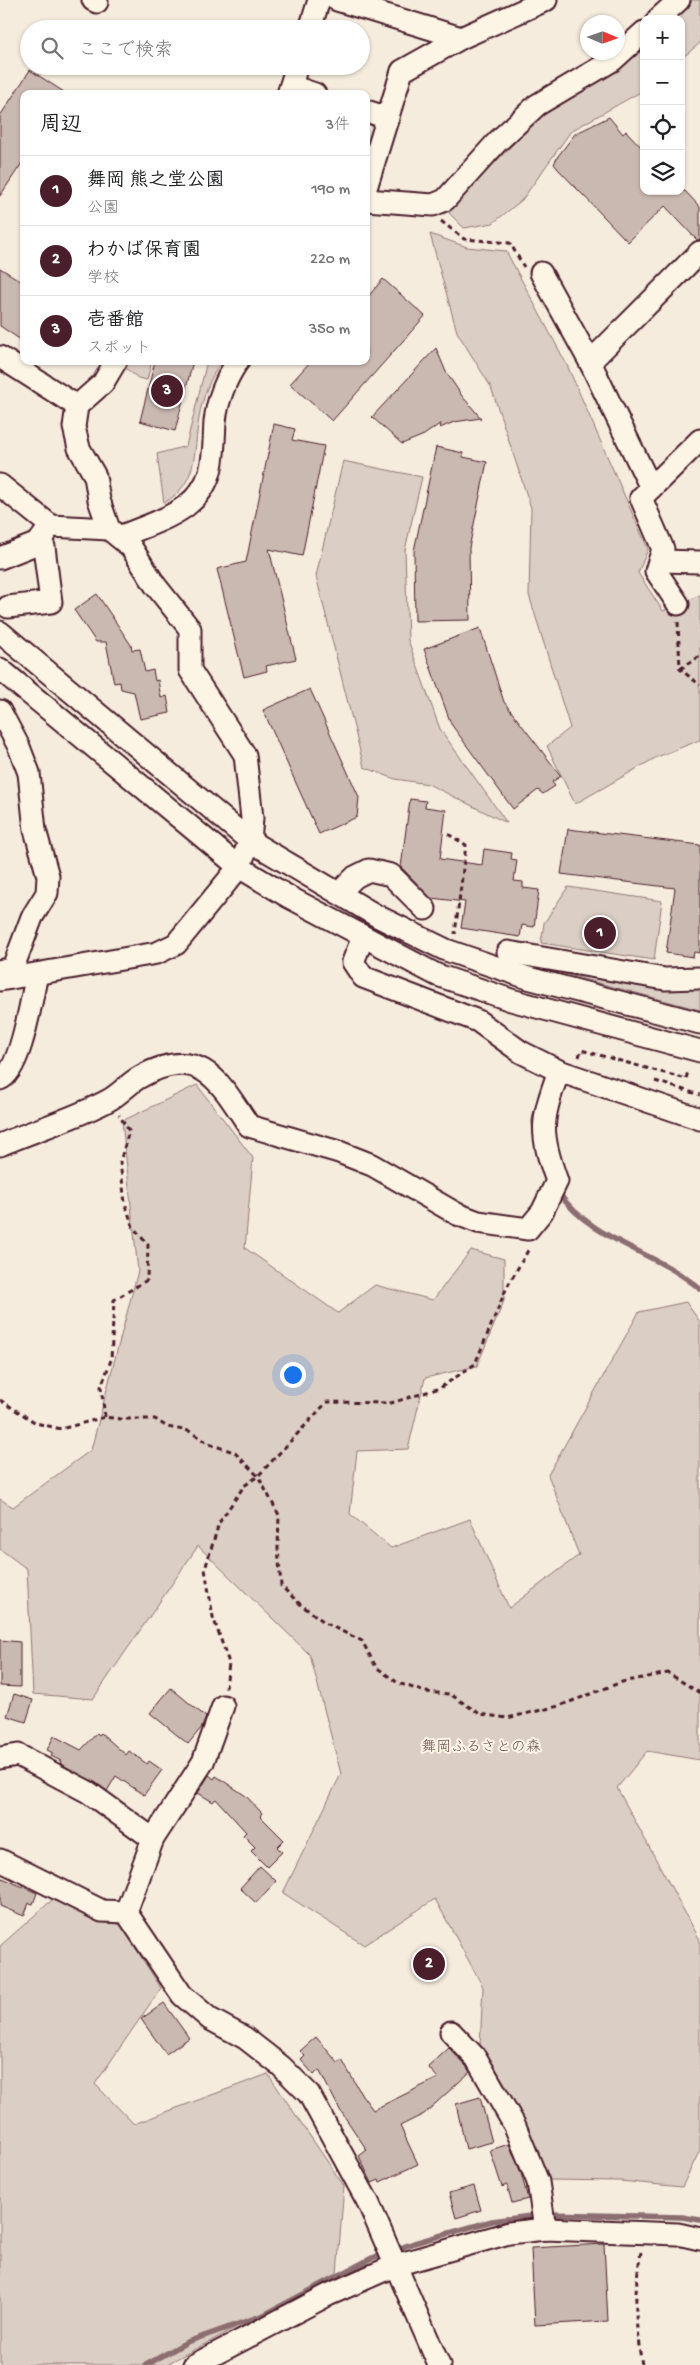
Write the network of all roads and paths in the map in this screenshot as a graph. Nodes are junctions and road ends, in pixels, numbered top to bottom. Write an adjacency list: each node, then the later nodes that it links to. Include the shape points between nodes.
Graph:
1 (319, 0): 6 (street)
2 (337, 0): 8 (street)
3 (546, 0): 8 (street)
4 (679, 0): 5 (street)
5 (662, 15)
6 (313, 20)
7 (640, 36): 14 (street, via 613,60 537,105 497,142 446,200 433,204)
8 (461, 38): 12 (street, via 402,71)
9 (292, 82): 10 (street)
10 (307, 90)
11 (370, 112): 12 (street)
12 (388, 118): 13 (street)
13 (370, 175)
14 (370, 200)
15 (439, 220): 17 (path, via 464,239 510,242)
16 (700, 252): 19 (street)
17 (534, 273): 19 (street)
18 (0, 357): 22 (street)
19 (590, 362): 25 (street)
20 (114, 365): 22 (street, via 103,383)
21 (236, 365): 27 (street, via 228,377 215,420 216,448 212,469 200,491 186,506)
22 (77, 406): 27 (street, via 74,427 79,448 95,476 100,500)
23 (700, 440): 25 (street)
24 (0, 485): 26 (street)
25 (651, 488): 30 (street, via 641,498 663,549)
26 (51, 526): 27 (street); 28 (street)
27 (114, 533): 41 (street, via 131,547 155,585 190,629 190,670 245,755 252,818)
28 (38, 543): 29 (street); 33 (street, via 44,548 51,602)
29 (0, 558)
30 (660, 561): 31 (street); 32 (street, via 656,571)
31 (700, 562)
32 (678, 604): 37 (path)
33 (8, 607)
34 (0, 632): 41 (street)
35 (700, 656): 37 (path)
36 (0, 669): 42 (street)
37 (680, 669): 38 (path)
38 (700, 684)
39 (0, 711): 49 (street, via 30,773 35,830 48,876 47,893)
40 (448, 834): 45 (path, via 466,845)
41 (250, 840): 42 (street); 43 (street)
42 (239, 866): 46 (street, via 289,898); 48 (street, via 176,944 156,952)
43 (339, 893): 44 (street, via 354,877 369,870 391,875); 51 (street, via 446,950 528,978)
44 (425, 909)
45 (455, 935)
46 (363, 937): 52 (street, via 437,975 511,1000); 54 (street, via 353,962 363,977 478,1021 521,1052)
47 (508, 952): 50 (street, via 665,979)
48 (37, 974): 49 (street); 56 (street, via 14,1063)
49 (3, 975)
50 (700, 978)
51 (700, 1023)
52 (700, 1051)
53 (578, 1059): 55 (path, via 581,1050 686,1079)
54 (559, 1071): 58 (street); 60 (street, via 543,1119 553,1190)
55 (688, 1071)
56 (0, 1079)
57 (110, 1099): 59 (street); 60 (street, via 138,1078 164,1066 192,1064 204,1069 223,1086 249,1126 372,1165 456,1214 478,1222 528,1229); 62 (path, via 129,1131 120,1162 125,1203 133,1227 148,1245 147,1280 114,1300 111,1360 101,1387)
58 (700, 1119)
59 (0, 1145)
60 (535, 1220): 63 (path, via 535,1239 507,1287 475,1364 440,1388 391,1402 327,1402)
61 (0, 1400): 62 (path, via 36,1423 61,1429)
62 (105, 1417): 63 (path, via 156,1419 167,1427 189,1431 209,1444 234,1452)
63 (258, 1476): 64 (path, via 279,1515 281,1586 327,1624 362,1641 376,1667 398,1683 425,1692 450,1694 480,1714 506,1718 559,1706 622,1682 668,1673); 65 (path, via 244,1486 219,1523 205,1569 213,1617 229,1663)
64 (700, 1693)
65 (223, 1706): 67 (street, via 203,1762)
66 (0, 1758): 67 (street, via 18,1755 88,1792)
67 (152, 1839): 69 (street)
68 (0, 1860): 69 (street, via 102,1911)
69 (126, 1912): 74 (street, via 182,1995 210,2019 245,2038 281,2066 309,2094 368,2202)
70 (451, 2032): 71 (street, via 476,2058 515,2126 538,2182)
71 (546, 2228): 72 (street); 74 (street, via 500,2235)
72 (645, 2232): 73 (street); 77 (path, via 637,2273 635,2325)
73 (700, 2239)
74 (396, 2265): 75 (street, via 328,2295); 76 (street)
75 (198, 2364)
76 (439, 2365)
77 (642, 2365)

